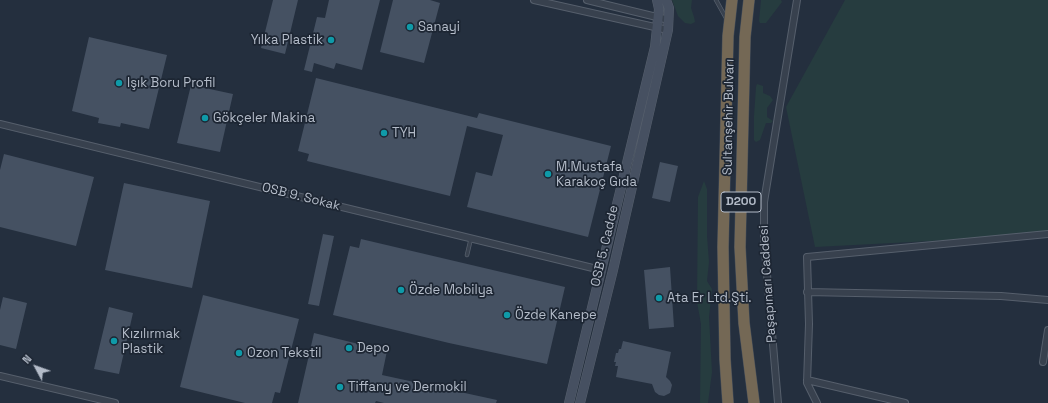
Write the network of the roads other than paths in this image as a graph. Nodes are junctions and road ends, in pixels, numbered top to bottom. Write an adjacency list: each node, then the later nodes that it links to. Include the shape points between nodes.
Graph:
1 (534, 0): 12 (street)
2 (587, 0): 9 (street)
3 (657, 0): 9 (street, via 660,9)
4 (666, 0): 10 (street, OSB 5. Cadde)
5 (716, 0): 11 (lane)
6 (732, 0): 11 (highway, Sultanşehir Bulvarı / D200)
7 (749, 0): 31 (highway, Sultanşehir Bulvarı / D200, via 745,37 740,247 744,323)
8 (797, 0): 32 (street, Paşapınarı Caddesi, via 764,202 764,239)
9 (659, 19): 10 (street); 12 (street)
10 (669, 20): 13 (street, OSB 5. Cadde)
11 (729, 23): 22 (highway, Sultanşehir Bulvarı / D200, via 724,135)
12 (658, 28): 13 (street); 18 (street)
13 (668, 30): 28 (street, OSB 5. Cadde)
14 (0, 124): 16 (street, OSB 9. Sokak)
15 (1048, 234): 19 (street, via 807,257)
16 (471, 238): 17 (lane); 18 (street, OSB 9. Sokak)
17 (467, 255)
18 (601, 270): 27 (street)
19 (807, 292): 20 (street, via 1001,296); 25 (street)
20 (1048, 300)
21 (1048, 330): 23 (street)
22 (725, 359): 29 (highway); 30 (highway, Sultanşehir Bulvarı / D200)
23 (1043, 362)
24 (0, 376): 26 (street)
25 (807, 380): 33 (street); 34 (street)
26 (115, 403)
27 (568, 403)
28 (580, 403)
29 (722, 403)
30 (728, 403)
31 (754, 403)
32 (778, 403)
33 (817, 403)
34 (905, 403)

